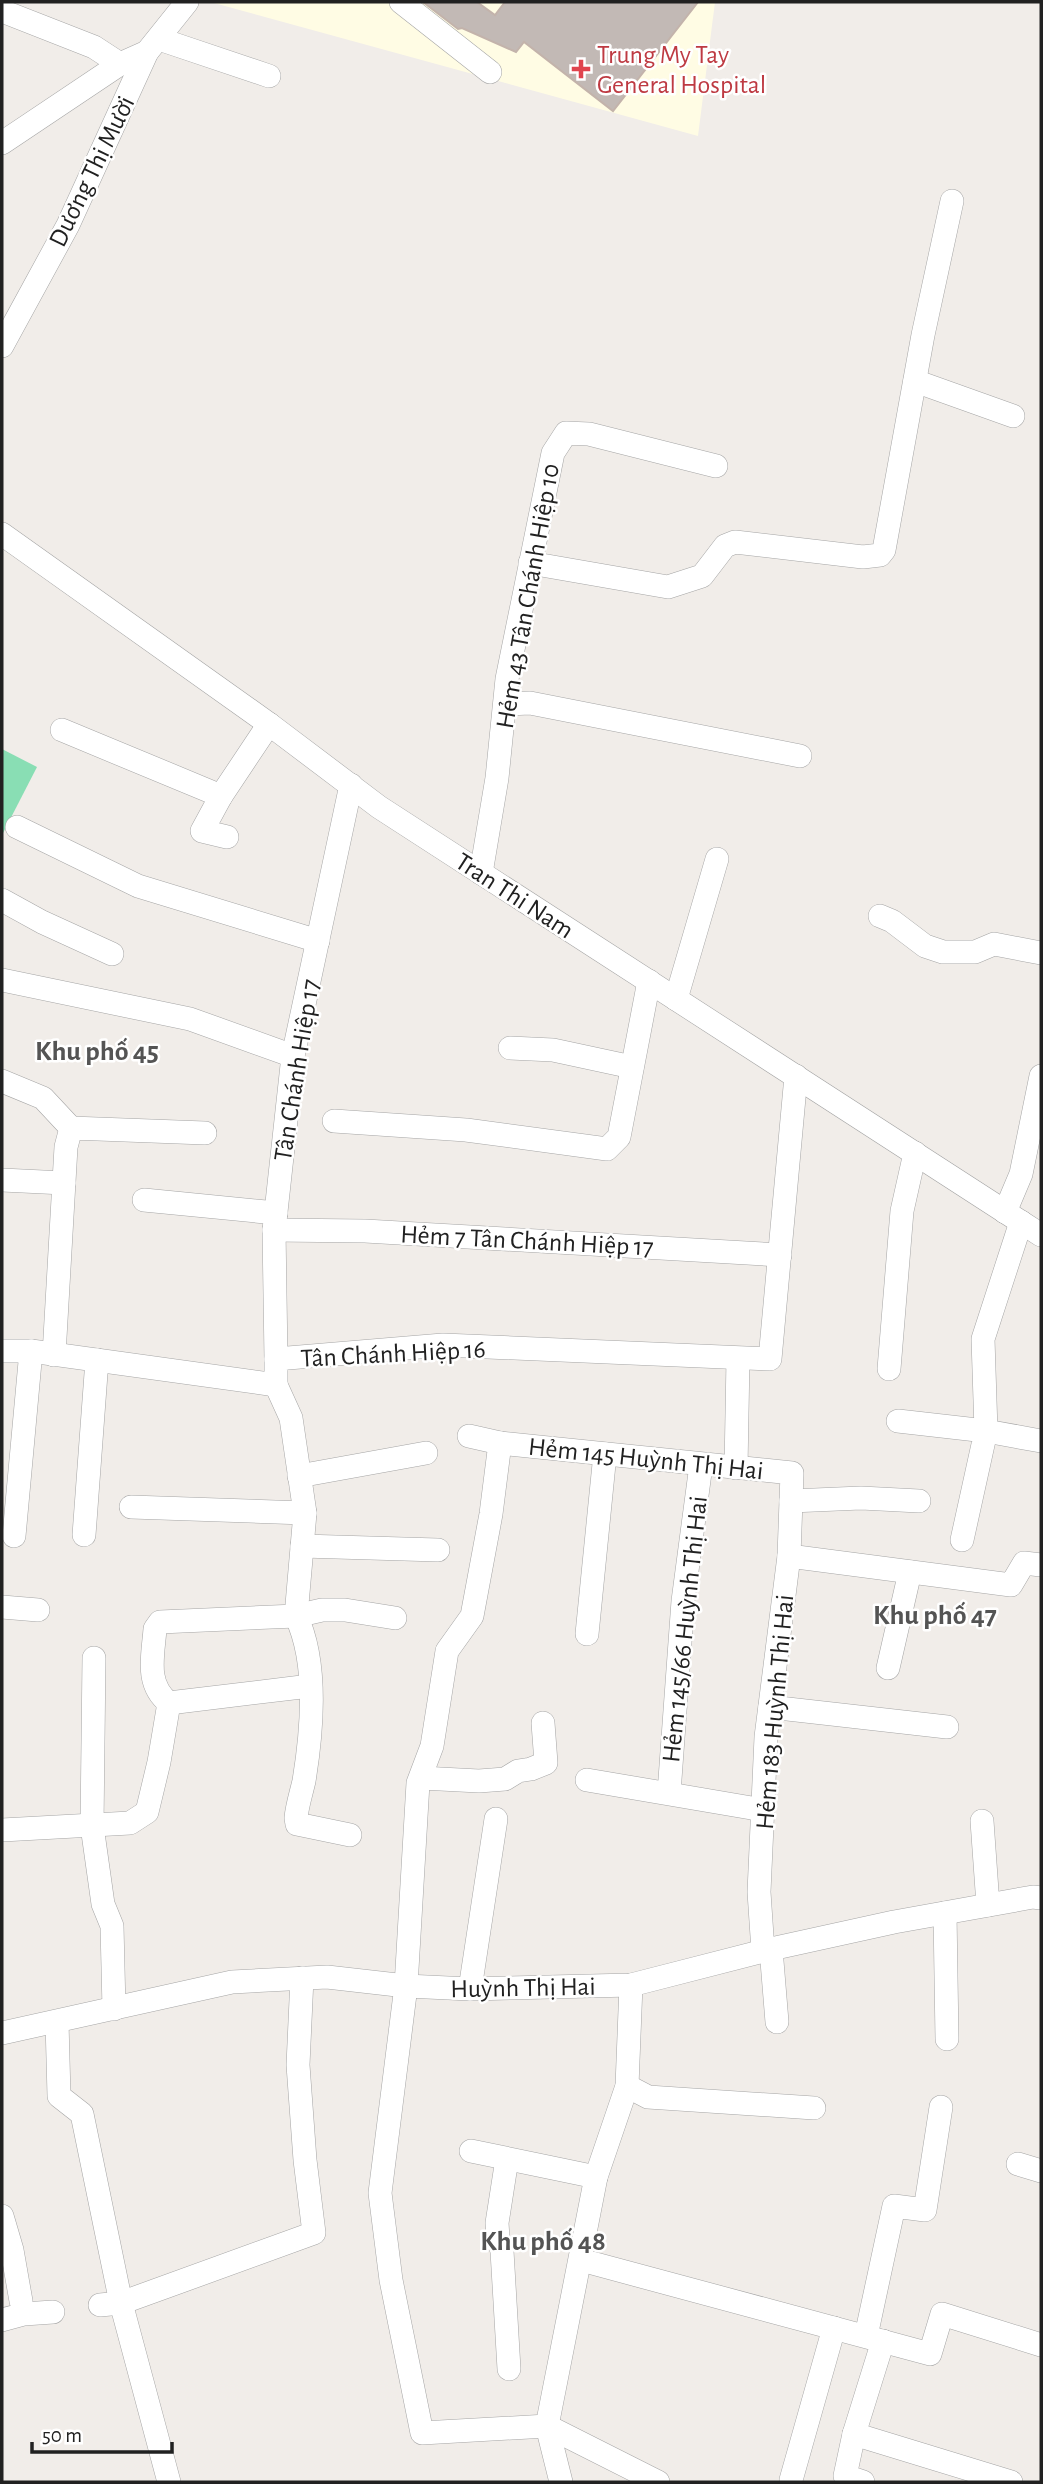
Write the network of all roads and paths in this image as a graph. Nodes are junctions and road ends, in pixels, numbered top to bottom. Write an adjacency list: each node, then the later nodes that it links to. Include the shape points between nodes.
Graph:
1 (187, 2): 4 (street, Dương Thị Mười)
2 (401, 2): 6 (street)
3 (2, 11): 5 (street, via 94,47)
4 (153, 46): 5 (street); 7 (street); 10 (street, Dương Thị Mười, via 68,225)
5 (120, 64): 8 (street)
6 (490, 72)
7 (269, 76)
8 (2, 143)
9 (952, 201): 11 (street)
10 (2, 346)
11 (915, 381): 12 (street); 15 (street, via 880,555 863,557 735,542 725,546 702,576 668,587)
12 (1013, 416)
13 (716, 466): 15 (street, Hẻm 43 Tân Chánh Hiệp 10, via 589,434 566,433 553,453)
14 (2, 534): 17 (street, Tran Thi Nam)
15 (530, 563): 16 (street, Hẻm 43 Tân Chánh Hiệp 10)
16 (505, 704): 19 (street, via 530,703); 25 (street, Hẻm 43 Tân Chánh Hiệp 10)
17 (270, 724): 20 (street, Tran Thi Nam); 21 (street)
18 (62, 730): 21 (street)
19 (800, 756)
20 (351, 785): 25 (street, Tran Thi Nam); 28 (street, Tân Chánh Hiệp 17)
21 (221, 796): 23 (street, via 202,831)
22 (17, 827): 28 (street, via 138,886)
23 (227, 837)
24 (717, 859): 33 (street)
25 (481, 873): 32 (street, Tran Thi Nam)
26 (2, 900): 30 (street)
27 (880, 916): 29 (street, via 925,946 943,952 975,952 994,944)
28 (318, 941): 35 (street, Tân Chánh Hiệp 17)
29 (1041, 953)
30 (112, 954)
31 (2, 980): 35 (street, via 190,1019)
32 (649, 981): 33 (street, Tran Thi Nam); 36 (street)
33 (676, 999): 37 (street, Tran Thi Nam)
34 (510, 1048): 36 (street, via 553,1050)
35 (293, 1056): 48 (street, Tân Chánh Hiệp 17)
36 (632, 1068): 40 (street, via 619,1137 607,1150 466,1130)
37 (796, 1076): 43 (street, Tran Thi Nam); 50 (street)
38 (1041, 1076): 47 (street)
39 (2, 1081): 41 (street, via 43,1098)
40 (334, 1121)
41 (71, 1128): 42 (street); 45 (street)
42 (205, 1133)
43 (915, 1153): 47 (street, Tran Thi Nam); 57 (street, via 902,1211)
44 (2, 1180): 45 (street)
45 (64, 1183): 53 (street)
46 (144, 1200): 48 (street, Hẻm 7 Tân Chánh Hiệp 17)
47 (1013, 1217): 49 (street, Tran Thi Nam); 60 (street, via 983,1339)
48 (275, 1221): 50 (street, Hẻm 7 Tân Chánh Hiệp 17, via 365,1231); 54 (street, Tân Chánh Hiệp 17)
49 (1041, 1235)
50 (780, 1255): 55 (street, Tân Chánh Hiệp 16, via 770,1359)
51 (2, 1351): 52 (street, Tân Chánh Hiệp 16)
52 (31, 1351): 53 (street, Tân Chánh Hiệp 16); 75 (street)
53 (54, 1354): 56 (street, Tân Chánh Hiệp 16)
54 (276, 1359): 55 (street, Tân Chánh Hiệp 16, via 443,1345); 58 (street, Tân Chánh Hiệp 16)
55 (738, 1359): 67 (street)
56 (97, 1360): 58 (street, Tân Chánh Hiệp 16); 74 (street)
57 (889, 1369)
58 (276, 1385): 69 (street, via 291,1418)
59 (898, 1422): 60 (street)
60 (986, 1431): 62 (street); 76 (street)
61 (469, 1436): 63 (street, Hẻm 145 Huỳnh Thị Hai)
62 (1041, 1441)
63 (500, 1443): 65 (street, Hẻm 145 Huỳnh Thị Hai); 94 (street, Hẻm 145 Huỳnh Thị Hai, via 472,1616 447,1651 432,1746)
64 (426, 1453): 69 (street)
65 (605, 1454): 66 (street, Hẻm 145 Huỳnh Thị Hai); 86 (street)
66 (701, 1465): 67 (street, Hẻm 145 Huỳnh Thị Hai); 96 (street, Hẻm 145/66 Huỳnh Thị Hai, via 683,1601)
67 (736, 1468): 68 (street, Hẻm 145 Huỳnh Thị Hai)
68 (792, 1473): 70 (street, Hẻm 183 Huỳnh Thị Hai)
69 (299, 1476): 73 (street)
70 (791, 1501): 71 (street); 79 (street, Hẻm 183 Huỳnh Thị Hai)
71 (919, 1501)
72 (131, 1507): 73 (street)
73 (305, 1513): 77 (street)
74 (84, 1535)
75 (14, 1536)
76 (962, 1540)
77 (302, 1546): 78 (street); 84 (street)
78 (438, 1550)
79 (789, 1556): 81 (street); 91 (street, Hẻm 183 Huỳnh Thị Hai)
80 (1041, 1565): 81 (street, via 1024,1563 1011,1585)
81 (910, 1572): 88 (street)
82 (2, 1607): 83 (street)
83 (38, 1609)
84 (296, 1616): 85 (street, via 345,1610); 89 (street, via 304,1633); 90 (street, via 160,1622 155,1629 153,1684)
85 (395, 1618)
86 (587, 1634)
87 (94, 1658): 100 (street)
88 (888, 1668)
89 (310, 1686): 90 (street); 102 (street, via 313,1709 297,1824)
90 (169, 1703): 100 (street, via 147,1812 130,1823)
91 (770, 1707): 93 (street); 97 (street, Hẻm 183 Huỳnh Thị Hai)
92 (543, 1723): 94 (street, via 546,1763 505,1779)
93 (947, 1727)
94 (421, 1778): 109 (street, Hẻm 145 Huỳnh Thị Hai)
95 (587, 1780): 96 (street)
96 (669, 1793): 97 (street)
97 (763, 1810): 106 (street, Hẻm 183 Huỳnh Thị Hai, via 759,1892)
98 (496, 1819): 110 (street)
99 (982, 1821): 104 (street)
100 (92, 1826): 101 (street); 111 (street, via 103,1904 112,1926)
101 (2, 1830)
102 (350, 1835)
103 (1041, 1898): 104 (street, Huỳnh Thị Hai)
104 (988, 1905): 105 (street, Huỳnh Thị Hai)
105 (945, 1913): 106 (street, Huỳnh Thị Hai); 115 (street)
106 (767, 1950): 108 (street, Huỳnh Thị Hai); 113 (street, Hẻm 183 Huỳnh Thị Hai)
107 (302, 1978): 109 (street, Huỳnh Thị Hai); 111 (street, Huỳnh Thị Hai, via 232,1982); 127 (street, via 298,2065 314,2233)
108 (631, 1985): 110 (street, Huỳnh Thị Hai); 116 (street)
109 (405, 1986): 110 (street, Huỳnh Thị Hai); 135 (street, Hẻm 145 Huỳnh Thị Hai, via 380,2193 391,2280 422,2433)
110 (470, 1989)
111 (114, 2009): 112 (street, Huỳnh Thị Hai)
112 (57, 2022): 114 (street, Huỳnh Thị Hai); 127 (street, via 59,2096 82,2114)
113 (777, 2022)
114 (2, 2033)
115 (947, 2039)
116 (627, 2087): 118 (street, via 648,2097); 123 (street)
117 (941, 2107): 132 (street, via 926,2210 894,2206)
118 (814, 2108)
119 (471, 2151): 120 (street)
120 (507, 2159): 123 (street); 134 (street, via 497,2233 503,2259)
121 (1018, 2164): 122 (street)
122 (1041, 2171)
123 (596, 2177): 126 (street)
124 (2, 2216): 125 (street)
125 (7, 2251): 128 (street)
126 (581, 2260): 131 (street); 135 (street)
127 (110, 2304): 138 (street)
128 (23, 2307): 129 (street); 130 (street)
129 (53, 2312)
130 (2, 2320)
131 (834, 2328): 132 (street); 137 (street)
132 (874, 2339): 133 (street, via 930,2354 942,2314); 136 (street)
133 (1041, 2345)
134 (509, 2369)
135 (547, 2426): 139 (street); 140 (street)
136 (854, 2434): 141 (street, via 845,2476); 142 (street)
137 (790, 2480)
138 (169, 2482)
139 (560, 2482)
140 (658, 2482)
141 (863, 2482)
142 (1011, 2482)

